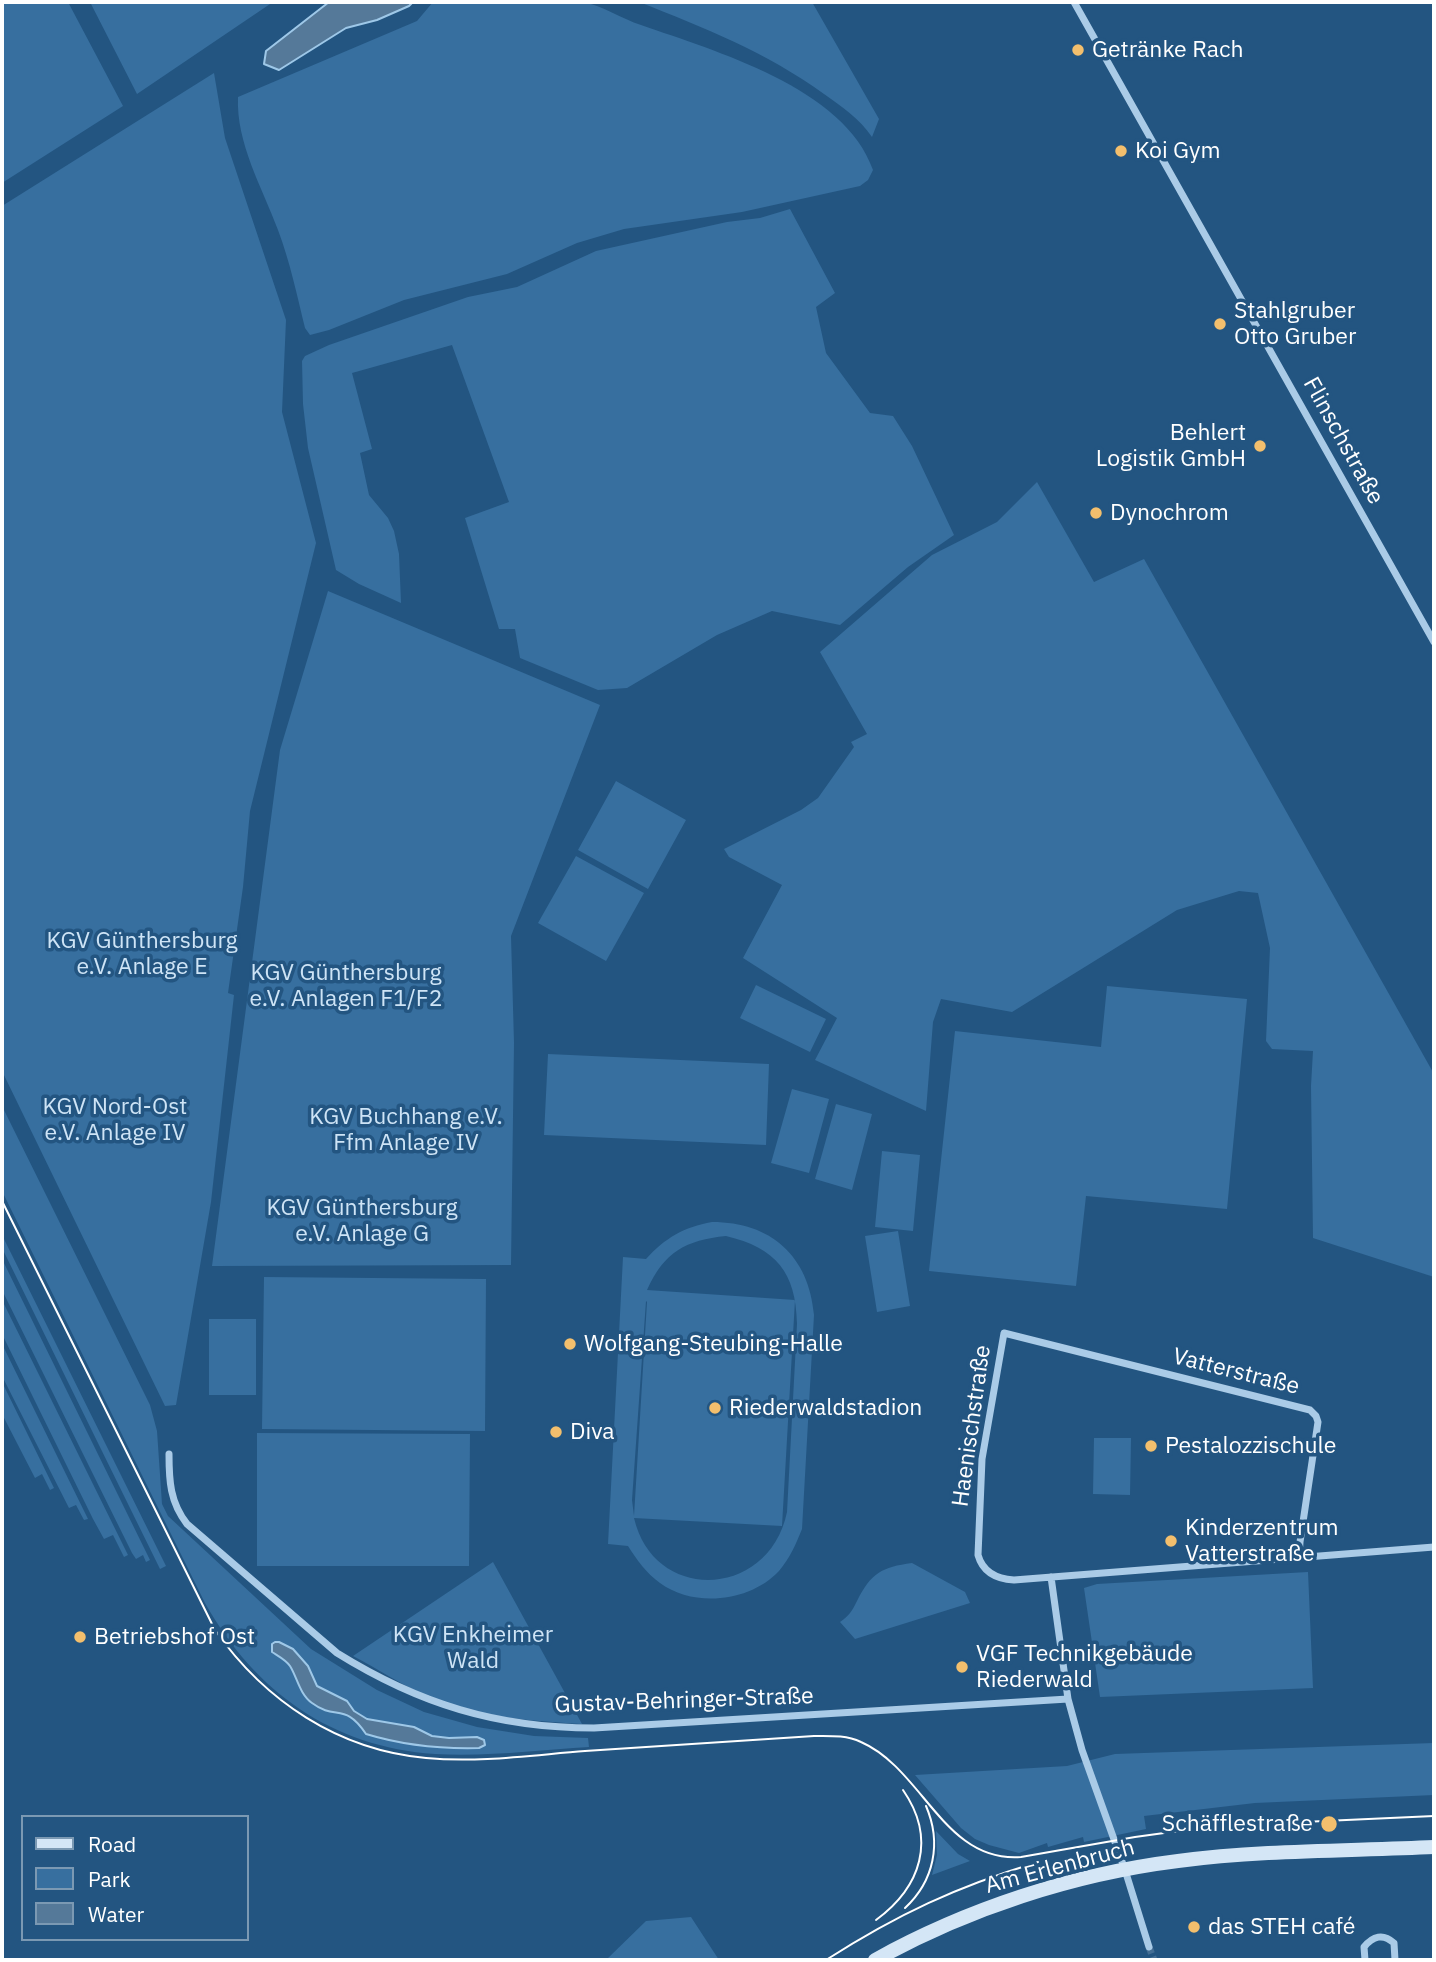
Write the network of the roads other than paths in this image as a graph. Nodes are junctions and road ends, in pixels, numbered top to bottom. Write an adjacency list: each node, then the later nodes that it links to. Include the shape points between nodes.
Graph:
1 (1074, 2): 2 (street, Flinschstraße)
2 (1434, 642)
3 (1004, 1333): 6 (street, Vatterstraße, via 1310,1410 1318,1422); 7 (street, Haenischstraße, via 982,1459 978,1555 990,1574 1004,1579)
4 (169, 1454): 8 (street, Gustav-Behringer-Straße, via 169,1488 187,1524 337,1653 419,1697 475,1716 594,1728)
5 (1434, 1547): 6 (street)
6 (1300, 1559): 7 (street)
7 (1051, 1577): 8 (street)
8 (1068, 1699): 10 (street)
9 (1434, 1847): 10 (main road, Am Erlenbruch, via 1228,1856)
10 (1125, 1870): 11 (street); 12 (main road, Am Erlenbruch, via 988,1909)
11 (1149, 1947)
12 (875, 1960)
13 (1365, 1960): 14 (street, via 1364,1947 1379,1936 1394,1943)
14 (1395, 1960)

